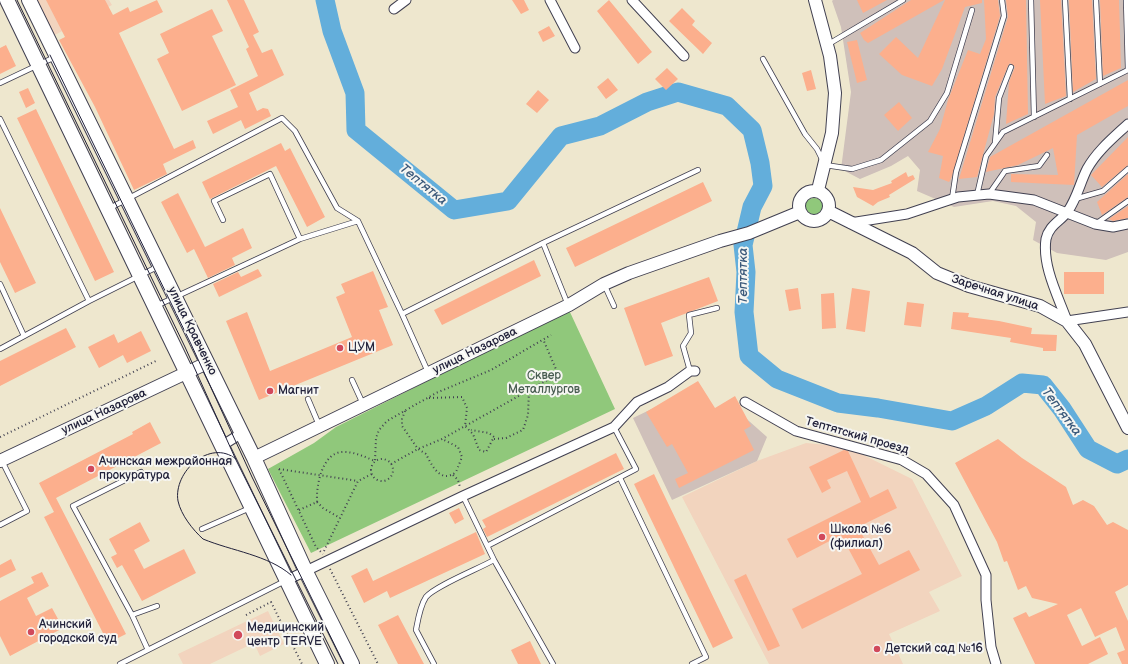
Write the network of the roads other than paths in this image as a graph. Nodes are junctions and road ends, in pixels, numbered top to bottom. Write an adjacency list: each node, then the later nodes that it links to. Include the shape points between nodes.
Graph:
1 (7, 0): 20 (main road, улица Кравченко)
2 (29, 0): 17 (main road, улица Кравченко)
3 (406, 0): 13 (street)
4 (550, 0): 16 (street)
5 (632, 0): 18 (street)
6 (815, 0): 15 (main road)
7 (903, 0): 15 (lane)
8 (1002, 0): 36 (lane, via 1004,16 956,172)
9 (1031, 0): 25 (lane)
10 (1065, 0): 24 (lane)
11 (1096, 0): 23 (lane)
12 (1126, 0): 23 (lane, via 1128,70)
13 (394, 9)
14 (972, 10): 30 (lane, via 947,93 930,121 881,160 852,169)
15 (827, 45): 30 (main road, via 835,93 832,133)
16 (575, 48)
17 (56, 56): 20 (lane); 38 (main road, улица Кравченко)
18 (684, 56)
19 (764, 59): 30 (lane)
20 (38, 64): 22 (lane); 40 (main road, улица Кравченко)
21 (1011, 67): 28 (lane, via 999,98)
22 (0, 82)
23 (1100, 84): 24 (lane)
24 (1070, 99): 25 (lane)
25 (1034, 117): 28 (lane, via 1003,132)
26 (0, 118): 56 (lane)
27 (1128, 124): 37 (street, via 1101,150 1088,168)
28 (995, 144): 35 (lane, via 986,156)
29 (1048, 156): 34 (lane, via 1039,166 1005,171)
30 (824, 165): 33 (main road)
31 (1128, 169): 37 (lane, via 1103,191)
32 (698, 170): 50 (lane)
33 (818, 190): 41 (main road, via 827,197); 42 (main road, via 812,190 801,197 798,204)
34 (989, 194): 35 (street); 43 (street, via 1034,200)
35 (977, 195): 36 (street)
36 (952, 199): 46 (street, via 907,214)
37 (1075, 199): 43 (street)
38 (127, 200): 40 (lane); 45 (lane, via 282,118 295,131 337,208); 51 (main road, улица Кравченко)
39 (1128, 201): 47 (lane)
40 (108, 209): 52 (main road, улица Кравченко)
41 (828, 211): 42 (main road, via 820,220 811,221 804,218); 46 (main road, Заречная улица)
42 (800, 212): 54 (main road, улица Назарова, via 749,233 629,273)
43 (1067, 212): 47 (street); 63 (street, via 1051,226 1046,238 1046,257)
44 (223, 220): 49 (lane, via 214,201 270,174)
45 (358, 221): 49 (lane); 62 (lane)
46 (850, 223): 63 (main road, Заречная улица, via 912,253 937,273 969,286 1040,306)
47 (1095, 224): 48 (street, via 1113,227)
48 (1128, 224)
49 (300, 239): 55 (lane)
50 (543, 243): 57 (lane); 62 (lane)
51 (160, 266): 52 (lane); 55 (main road, улица Кравченко)
52 (140, 275): 56 (lane); 58 (main road, улица Кравченко)
53 (0, 284): 64 (lane)
54 (604, 284): 57 (main road, улица Назарова); 59 (lane)
55 (175, 298): 58 (lane); 66 (main road, улица Кравченко)
56 (89, 301): 64 (lane)
57 (568, 305): 69 (main road, улица Назарова)
58 (156, 306): 68 (main road, улица Кравченко)
59 (614, 306)
60 (717, 308): 67 (lane, via 689,315 691,334 683,346)
61 (1128, 312): 63 (street)
62 (402, 314): 69 (lane)
63 (1067, 321): 78 (main road, via 1085,344)
64 (24, 336): 65 (lane)
65 (0, 349)
66 (207, 363): 68 (main road, улица Назарова); 74 (main road, улица Кравченко)
67 (693, 371): 77 (street, via 637,402)
68 (188, 372): 75 (main road, улица Кравченко); 82 (main road, улица Назарова)
69 (429, 374): 73 (main road, улица Назарова)
70 (352, 380): 73 (lane)
71 (308, 399): 76 (lane)
72 (745, 402): 103 (street, Тептятский проезд, via 796,431 902,460 926,474 954,505 986,575 991,647)
73 (364, 405): 76 (main road, улица Назарова)
74 (235, 418): 75 (main road); 79 (main road, улица Кравченко)
75 (214, 427): 80 (main road, улица Кравченко)
76 (320, 427): 81 (main road, улица Назарова)
77 (614, 427): 85 (lane, via 636,469); 86 (street)
78 (1128, 428)
79 (242, 433): 80 (street); 81 (main road, улица Кравченко)
80 (223, 445): 83 (main road, улица Кравченко)
81 (254, 458): 83 (main road, улица Назарова); 92 (main road, улица Кравченко)
82 (1, 460): 88 (lane, via 27,510)
83 (234, 468): 87 (main road, улица Кравченко)
84 (141, 472): 95 (lane, via 73,506)
85 (620, 478): 90 (lane); 102 (lane, via 706,657)
86 (463, 496): 90 (lane); 92 (street)
87 (252, 507): 89 (lane); 93 (main road, улица Кравченко)
88 (0, 525)
89 (202, 529)
90 (488, 546): 91 (lane)
91 (494, 560): 100 (lane, via 427,597 421,608 416,630); 101 (lane)
92 (306, 572): 93 (street); 99 (main road, улица Кравченко)
93 (287, 580): 96 (lane); 98 (main road, улица Кравченко)
94 (157, 606): 95 (lane)
95 (132, 615): 96 (lane)
96 (148, 650): 97 (lane)
97 (120, 664)
98 (327, 664)
99 (352, 664)
100 (434, 664)
101 (553, 664)
102 (692, 664)
103 (996, 664)

